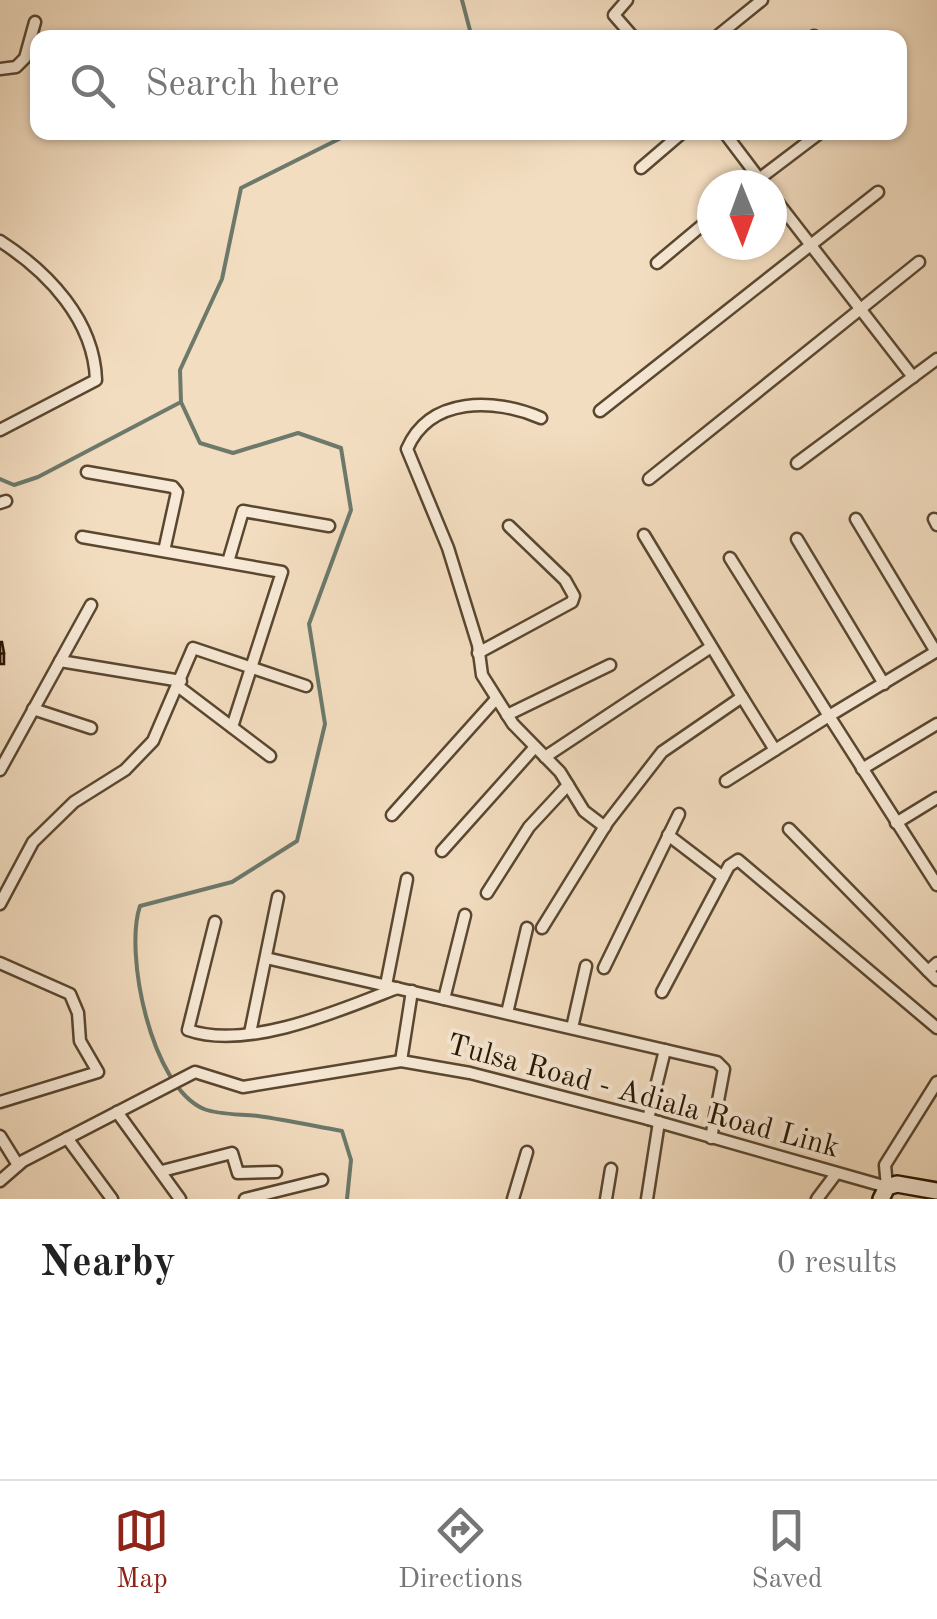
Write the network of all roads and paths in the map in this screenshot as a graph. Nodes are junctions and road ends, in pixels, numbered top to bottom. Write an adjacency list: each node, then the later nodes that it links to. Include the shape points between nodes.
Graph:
1 (628, 0): 5 (street, via 614,15)
2 (762, 0): 6 (street)
3 (35, 22): 4 (street)
4 (33, 30)
5 (627, 30)
6 (725, 30)
7 (30, 40): 8 (street, via 25,58)
8 (0, 70)
9 (673, 140): 12 (street)
10 (729, 140): 13 (street)
11 (811, 140): 14 (street)
12 (640, 168)
13 (749, 170)
14 (774, 170)
15 (878, 192): 19 (street)
16 (787, 215): 19 (street)
17 (697, 230): 21 (street)
18 (0, 240): 27 (street, via 40,266 82,326 95,350 96,380)
19 (809, 244): 22 (street); 25 (street)
20 (919, 262): 22 (street)
21 (656, 263)
22 (860, 309): 24 (street); 30 (street)
23 (937, 359): 24 (street)
24 (913, 377): 28 (street)
25 (600, 411)
26 (540, 418): 42 (street, via 512,406 457,407 429,416 407,449 448,548)
27 (0, 430)
28 (797, 463)
29 (87, 472): 37 (street, via 177,492)
30 (649, 479)
31 (856, 519): 43 (street)
32 (329, 526): 39 (street, via 242,511)
33 (509, 526): 42 (street, via 574,596)
34 (644, 535): 41 (street)
35 (82, 537): 37 (street)
36 (797, 539): 48 (street)
37 (164, 551): 39 (street)
38 (730, 558): 54 (street)
39 (228, 562): 46 (street, via 282,572)
40 (90, 605): 44 (street)
41 (711, 647): 50 (street); 61 (street)
42 (478, 652): 51 (street)
43 (937, 652): 48 (street)
44 (60, 661): 47 (street); 52 (street)
45 (610, 665): 53 (street)
46 (251, 667): 47 (street, via 193,648); 49 (street); 56 (street)
47 (180, 684): 56 (street); 79 (street, via 143,754 74,802 33,842)
48 (884, 684): 54 (street)
49 (306, 686)
50 (742, 697): 59 (street); 70 (street, via 662,752)
51 (496, 699): 53 (street); 67 (street)
52 (33, 709): 57 (street); 63 (street)
53 (507, 715): 58 (street)
54 (829, 716): 59 (street); 62 (street)
55 (937, 724): 62 (street)
56 (232, 727): 60 (street)
57 (91, 728)
58 (535, 747): 61 (street); 73 (street)
59 (775, 750): 64 (street)
60 (270, 756)
61 (544, 757): 65 (street)
62 (862, 769): 69 (street)
63 (0, 770)
64 (726, 781)
65 (568, 785): 70 (street, via 584,811); 77 (street, via 529,827)
66 (937, 798): 69 (street)
67 (392, 814)
68 (679, 814): 72 (street)
69 (896, 823): 75 (street)
70 (605, 827): 83 (street)
71 (789, 828): 88 (street)
72 (668, 835): 74 (street); 87 (street)
73 (442, 851)
74 (723, 877): 91 (street); 95 (street, via 738,860)
75 (935, 878)
76 (407, 880): 89 (street)
77 (487, 893)
78 (278, 896): 84 (street)
79 (0, 904)
80 (465, 914): 92 (street)
81 (215, 922): 96 (street, via 188,1030)
82 (527, 928): 93 (street)
83 (542, 928)
84 (266, 958): 89 (street); 96 (street)
85 (0, 963): 100 (street, via 70,994 80,1040 98,1072)
86 (586, 966): 94 (street)
87 (604, 968)
88 (934, 971)
89 (392, 986): 90 (street); 96 (street, via 296,1024)
90 (412, 991): 92 (street); 98 (street)
91 (662, 992)
92 (444, 998): 93 (street)
93 (507, 1013): 94 (street)
94 (572, 1028): 97 (street)
95 (937, 1028)
96 (250, 1033)
97 (665, 1050): 104 (street); 107 (street, via 724,1068)
98 (401, 1061): 103 (street, Tulsa Road - Adiala Road Link, via 243,1088 195,1072); 104 (street, Tulsa Road - Adiala Road Link)
99 (937, 1082): 101 (street)
100 (0, 1102)
101 (923, 1102): 102 (street); 117 (street, via 885,1165)
102 (937, 1106)
103 (117, 1112): 106 (street, Tulsa Road - Adiala Road Link); 111 (street)
104 (653, 1120): 107 (street, Tulsa Road - Adiala Road Link); 123 (street)
105 (0, 1136): 109 (street)
106 (67, 1138): 109 (street, Tulsa Road - Adiala Road Link); 118 (street)
107 (711, 1138): 113 (street, Tulsa Road - Adiala Road Link)
108 (527, 1152): 121 (street)
109 (18, 1165): 114 (street, Tulsa Road - Adiala Road Link)
110 (610, 1169): 122 (street)
111 (162, 1171): 112 (street, via 232,1153 238,1173); 119 (street)
112 (276, 1172)
113 (835, 1175): 117 (street, Tulsa Road - Adiala Road Link); 124 (street)
114 (0, 1180)
115 (322, 1180): 120 (street)
116 (937, 1191): 117 (main road, via 897,1184)
117 (884, 1193)
118 (112, 1199)
119 (180, 1199)
120 (246, 1199)
121 (513, 1199)
122 (606, 1199)
123 (647, 1199)
124 (817, 1199)

